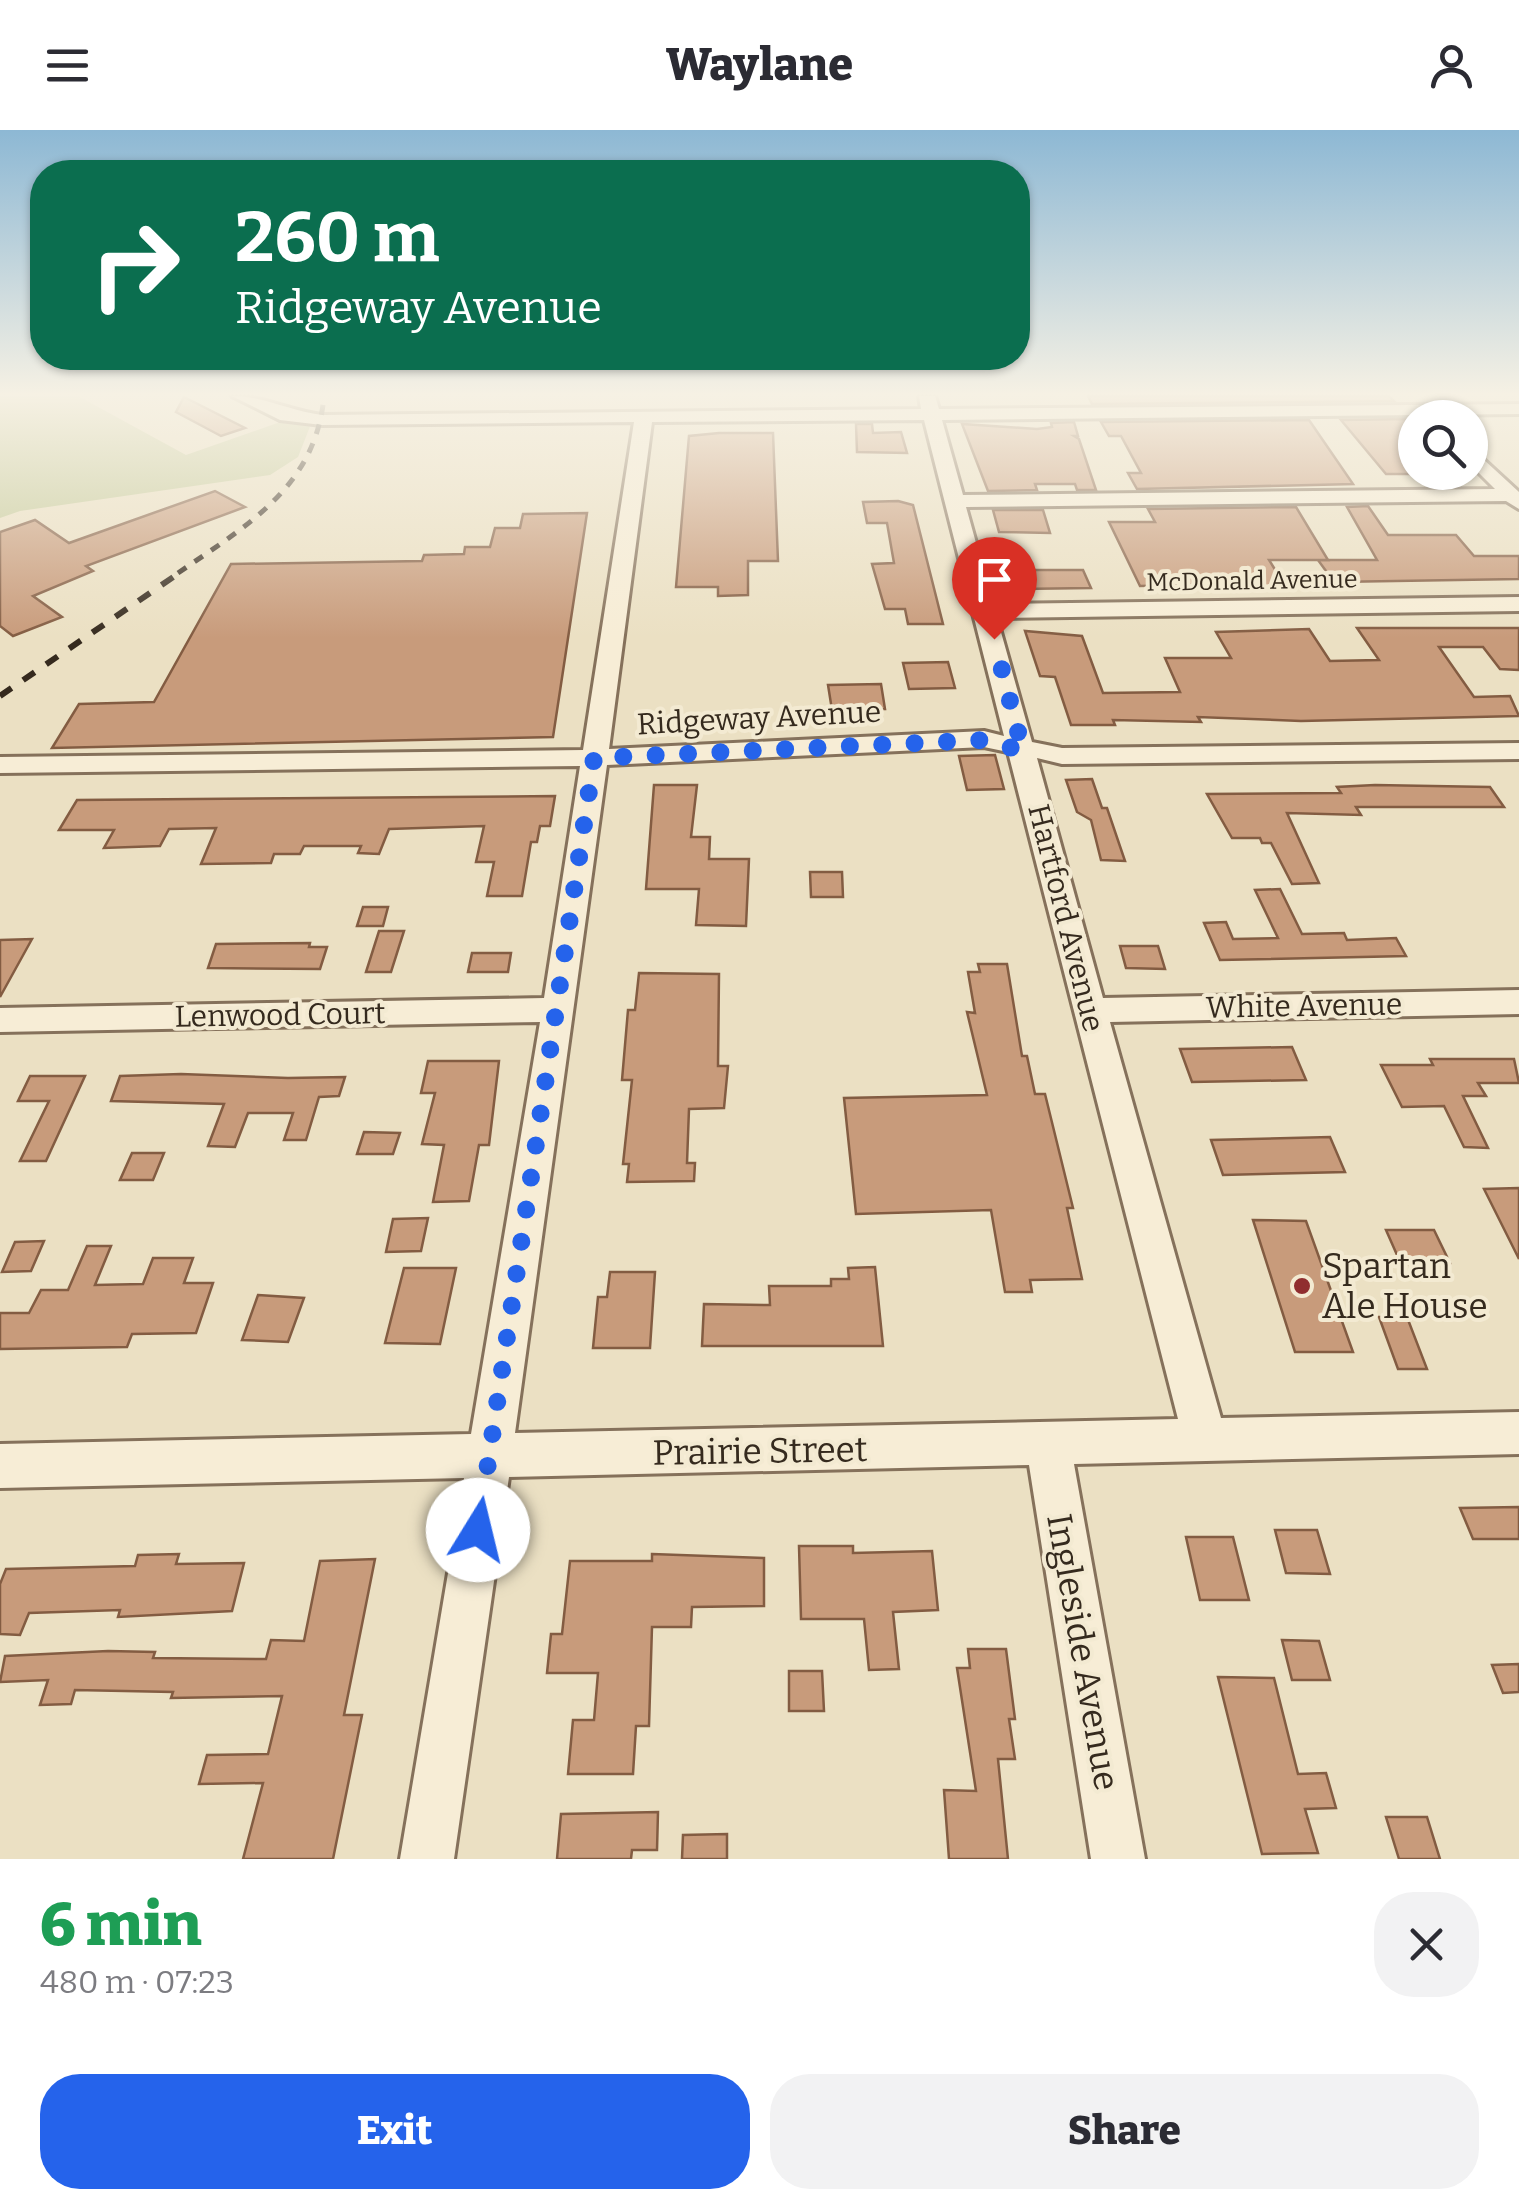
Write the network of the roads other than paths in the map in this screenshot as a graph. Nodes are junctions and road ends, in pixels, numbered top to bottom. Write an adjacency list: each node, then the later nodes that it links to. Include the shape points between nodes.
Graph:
1 (635, 477): 10 (street)
2 (949, 477): 5 (street, Hartford Avenue)
3 (1494, 477): 4 (street)
4 (1515, 499): 5 (street)
5 (956, 501): 7 (street, Hartford Avenue)
6 (1519, 604): 7 (street, McDonald Avenue)
7 (986, 610): 8 (street, Hartford Avenue)
8 (1023, 751): 9 (street, Ridgeway Avenue); 10 (street, Ridgeway Avenue, via 984,740); 14 (street, Hartford Avenue)
9 (1519, 751)
10 (594, 758): 11 (street, Ridgeway Avenue); 13 (street)
11 (0, 765)
12 (1519, 1002): 14 (street, White Avenue)
13 (559, 1010): 15 (street, Lenwood Court); 19 (street)
14 (1089, 1010): 17 (street, Hartford Avenue)
15 (0, 1020)
16 (1519, 1433): 17 (street, Prairie Street)
17 (1205, 1440): 18 (street, Prairie Street)
18 (1048, 1444): 19 (street, Prairie Street); 22 (street, Ingleside Avenue)
19 (488, 1458): 20 (street, Prairie Street); 21 (street)
20 (0, 1466)
21 (427, 1859)
22 (1118, 1859)

